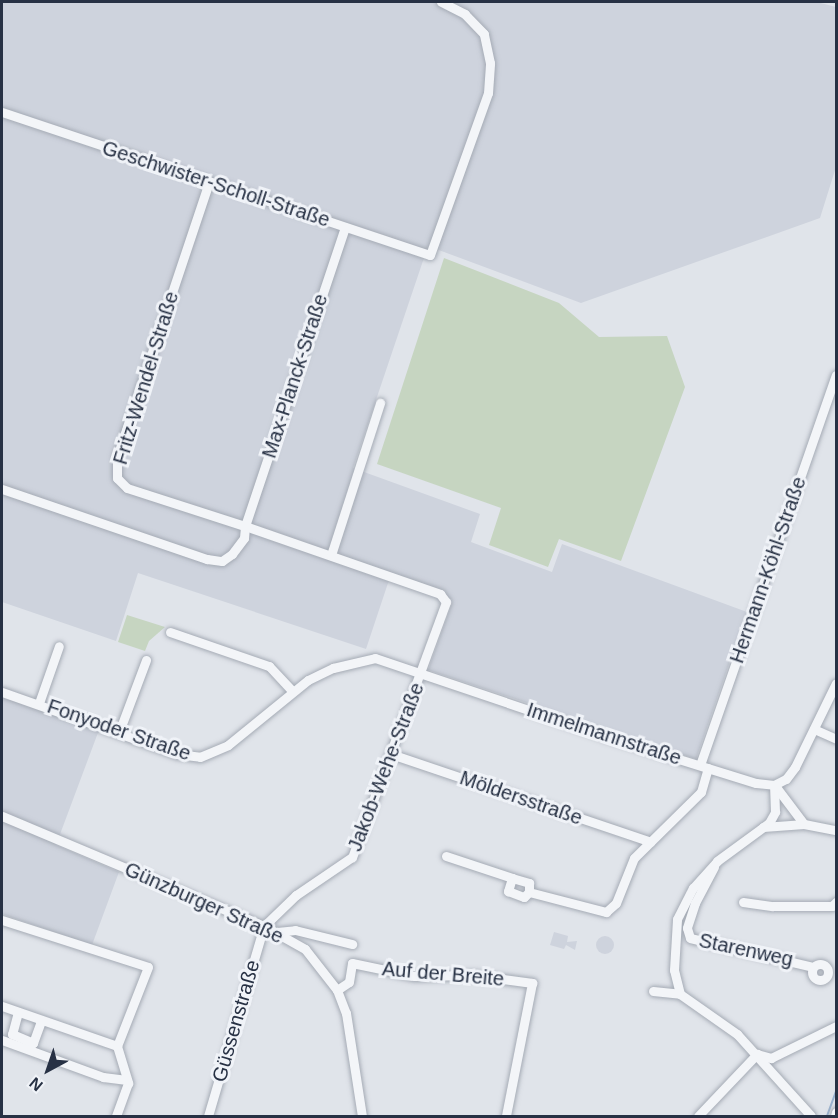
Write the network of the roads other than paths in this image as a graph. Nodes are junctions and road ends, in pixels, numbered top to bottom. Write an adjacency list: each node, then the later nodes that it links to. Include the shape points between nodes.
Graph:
1 (441, 2): 4 (street, Geschwister-Scholl-Straße, via 465,14 484,34 490,63 488,93 430,255)
2 (2, 112): 3 (street, Geschwister-Scholl-Straße)
3 (209, 182): 4 (street, Geschwister-Scholl-Straße); 8 (street, Fritz-Wendel-Straße, via 115,467 117,478 126,488)
4 (345, 227): 8 (street, Max-Planck-Straße)
5 (837, 375): 22 (street, Hermann-Köhl-Straße)
6 (380, 403): 9 (street)
7 (2, 489): 8 (street, Max-Planck-Straße, via 207,559 222,561 232,554 244,538)
8 (245, 525): 9 (street, Fritz-Wendel-Straße)
9 (331, 555): 13 (street, Jakob-Wehe-Straße, via 440,594 445,608)
10 (170, 632): 15 (street, via 269,666)
11 (59, 646): 17 (street)
12 (146, 660): 19 (street)
13 (422, 674): 15 (street, Fonyoder Straße, via 375,658 333,668); 21 (street, Jakob-Wehe-Straße); 22 (street, Immelmannstraße)
14 (837, 683): 18 (street)
15 (291, 690): 19 (street, Fonyoder Straße, via 228,745 200,757 177,754)
16 (2, 692): 17 (street, Fonyoder Straße)
17 (39, 703): 19 (street, Fonyoder Straße)
18 (814, 729): 20 (street); 23 (street, via 786,779)
19 (120, 732)
20 (837, 739)
21 (391, 754): 28 (street, Möldersstraße); 36 (street, Jakob-Wehe-Straße, via 352,857 296,895)
22 (704, 766): 23 (street, Immelmannstraße); 28 (street, Hermann-Köhl-Straße, via 701,792)
23 (774, 785): 25 (street); 26 (street, via 775,812)
24 (2, 816): 36 (street, Günzburger Straße)
25 (804, 824): 26 (street); 27 (street)
26 (761, 828): 30 (street)
27 (837, 830)
28 (651, 842): 32 (street, Hermann-Köhl-Straße, via 634,858 616,903 606,912)
29 (446, 856): 31 (street)
30 (717, 861): 39 (street, Starenweg, via 695,903 687,928 690,938); 42 (street, via 693,888 677,919 674,970)
31 (512, 878): 32 (street, via 529,883); 32 (street, via 508,891 524,897)
32 (529, 892)
33 (743, 902): 34 (street, via 773,906 832,906)
34 (837, 902)
35 (2, 920): 48 (street, via 148,967)
36 (264, 926): 37 (street, Günzburger Straße); 52 (street, Güssenstraße)
37 (277, 932): 38 (street, via 295,930); 40 (street, Günzburger Straße, via 305,949)
38 (352, 944)
39 (813, 967)
40 (338, 990): 53 (street, Günzburger Straße, via 357,1071); 54 (street, Auf der Breite, via 349,982 352,963 414,976 473,975 532,983)
41 (653, 991): 42 (street)
42 (680, 994): 49 (street, via 737,1034)
43 (2, 1006): 44 (street)
44 (18, 1012): 45 (street); 45 (street, via 12,1034 33,1043)
45 (41, 1021): 48 (street)
46 (837, 1026): 49 (street, via 771,1058)
47 (2, 1040): 50 (street, via 103,1077)
48 (117, 1046): 50 (street)
49 (756, 1054): 55 (street); 56 (street)
50 (127, 1080): 51 (street)
51 (117, 1116)
52 (208, 1116)
53 (362, 1116)
54 (506, 1116)
55 (698, 1116)
56 (811, 1116)

